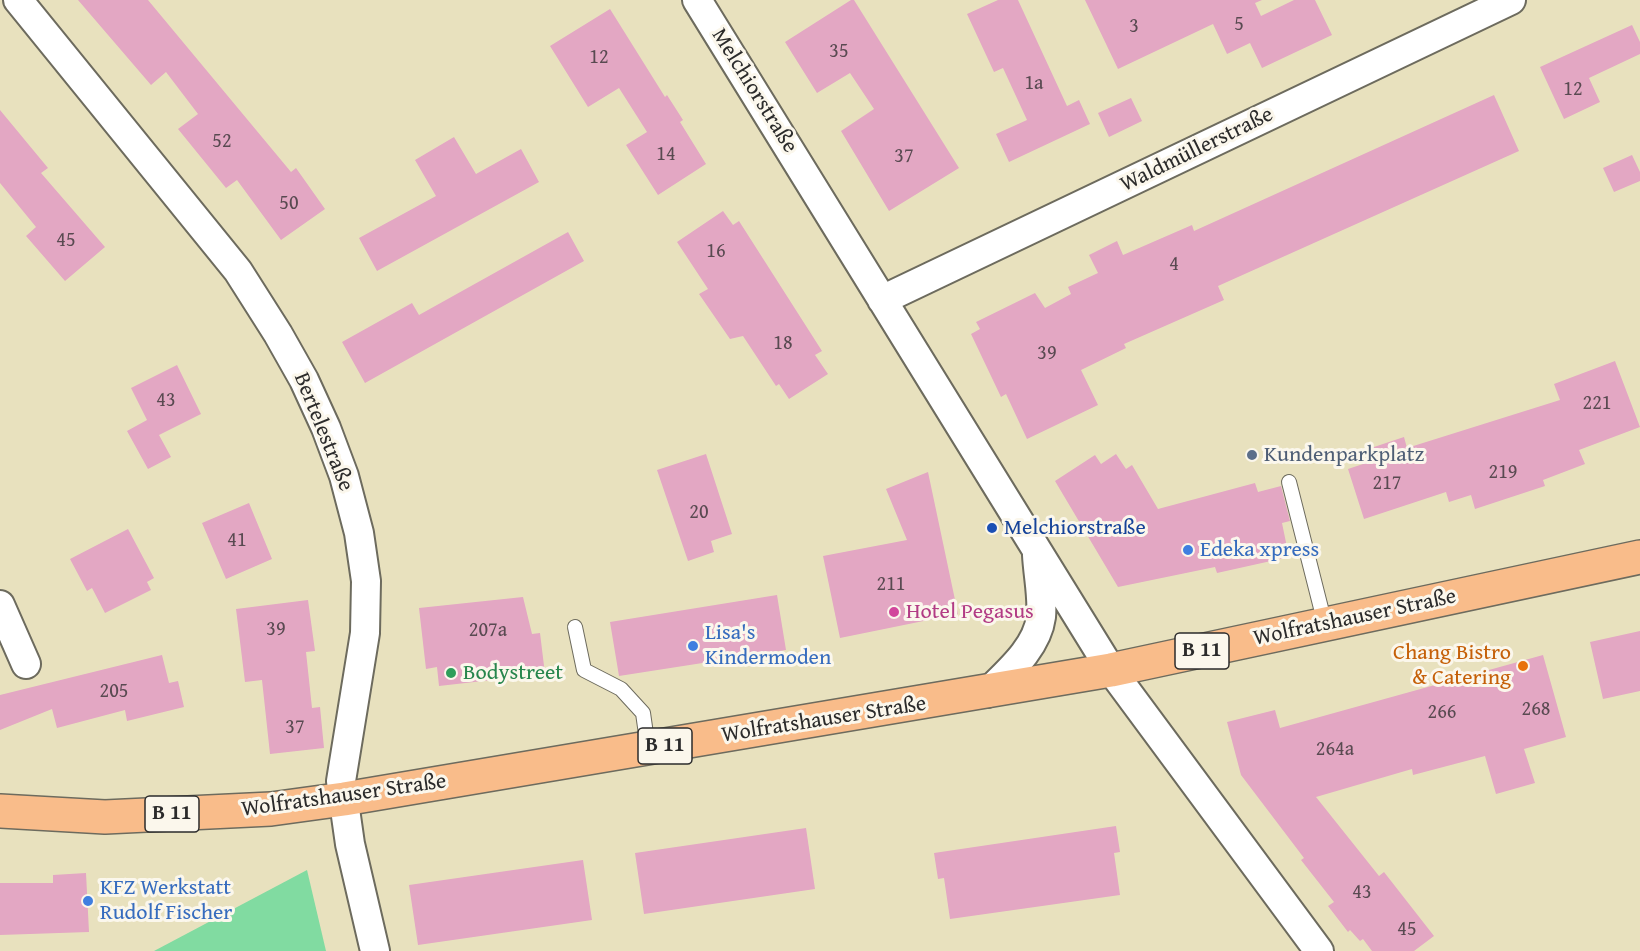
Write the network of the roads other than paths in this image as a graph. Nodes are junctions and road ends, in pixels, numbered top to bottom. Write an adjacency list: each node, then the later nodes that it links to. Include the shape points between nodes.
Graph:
1 (18, 0): 15 (street, Bertelestraße, via 238,272 283,343 326,428 359,532 366,582 365,633 341,771)
2 (697, 0): 4 (street, Melchiorstraße)
3 (1511, 0): 4 (street, Waldmüllerstraße)
4 (882, 300): 6 (street, Melchiorstraße)
5 (1289, 482): 9 (lane)
6 (1036, 550): 12 (street, Melchiorstraße); 13 (street, Melchiorstraße, via 1041,617 1033,641)
7 (1640, 557): 9 (main road, Wolfratshauser Straße / B 11)
8 (0, 605): 11 (street)
9 (1325, 624): 12 (main road, Wolfratshauser Straße / B 11)
10 (575, 627): 14 (lane, via 584,670 621,689 643,713)
11 (26, 664)
12 (1111, 670): 13 (main road, Wolfratshauser Straße / B 11); 18 (street, Melchiorstraße)
13 (987, 693): 14 (main road, Wolfratshauser Straße / B 11)
14 (648, 748): 15 (main road, Wolfratshauser Straße / B 11)
15 (344, 800): 16 (main road, Wolfratshauser Straße / B 11, via 271,809 105,817); 17 (street, Bertelestraße)
16 (0, 811)
17 (375, 951)
18 (1319, 951)

